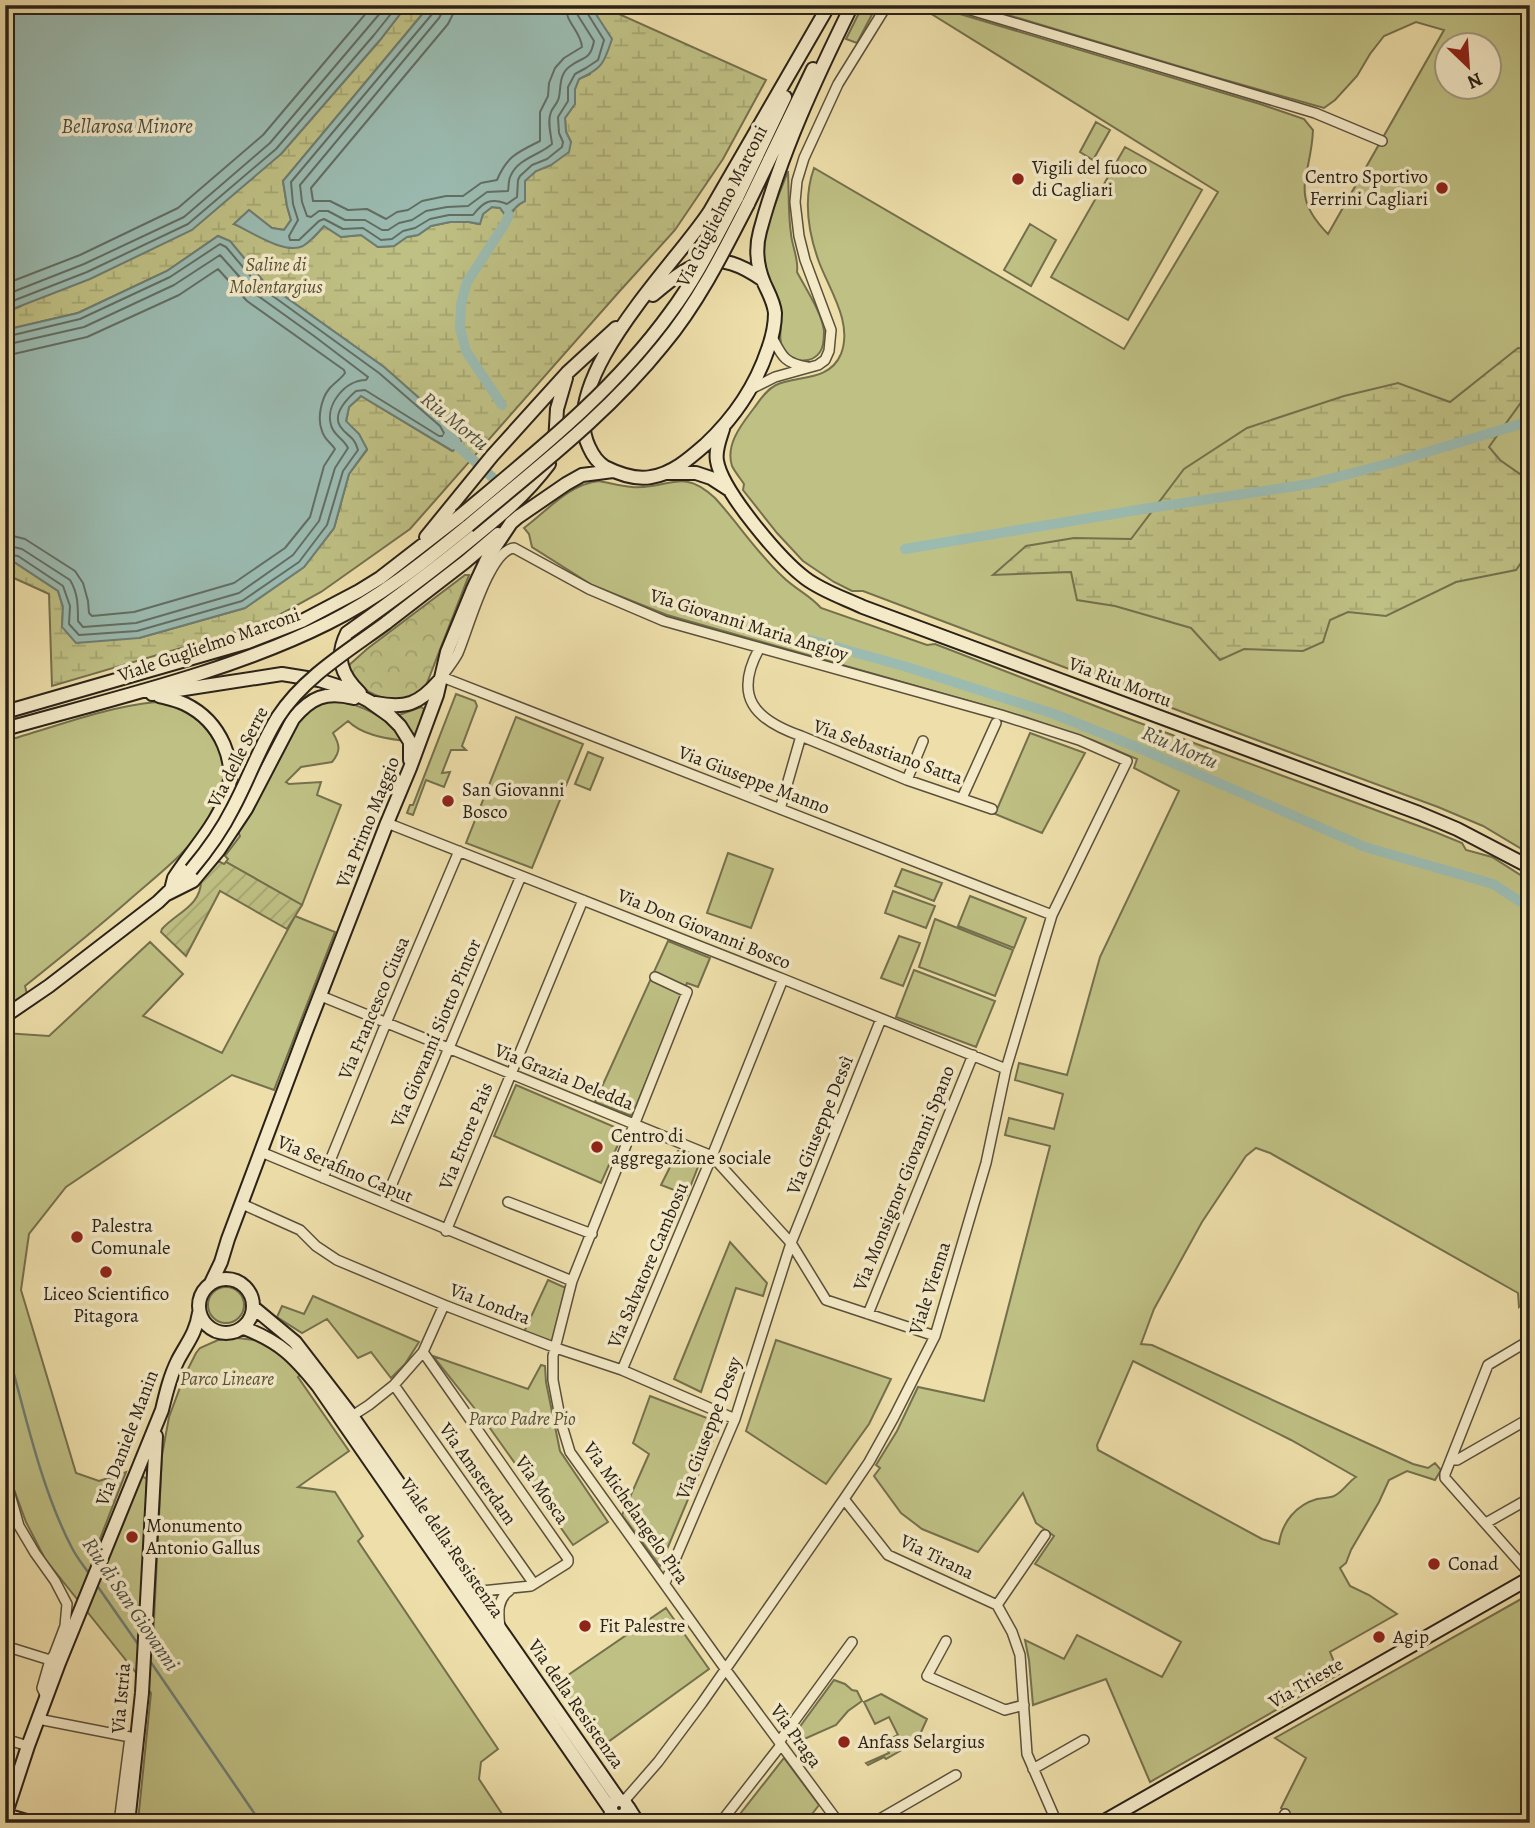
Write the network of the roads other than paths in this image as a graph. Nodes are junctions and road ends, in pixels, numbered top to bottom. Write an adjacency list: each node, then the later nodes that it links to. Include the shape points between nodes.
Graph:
1 (830, 5): 6 (main road, Via Guglielmo Marconi); 8 (main road, via 710,211)
2 (849, 5): 6 (main road, Via Guglielmo Marconi); 7 (main road, via 759,234 757,256)
3 (887, 5): 10 (street, via 838,84 797,181 799,236 831,330 825,360)
4 (954, 5): 5 (street, via 1315,113)
5 (1381, 141)
6 (742, 201): 14 (main road, Via Guglielmo Marconi, bridge, via 671,312 621,374); 15 (main road, Via Guglielmo Marconi, bridge, via 706,284 665,344)
7 (763, 280): 8 (main road, via 748,269 714,259 667,282); 9 (main road, via 775,312)
8 (631, 313): 11 (main road); 17 (main road, via 596,371 583,419 593,456)
9 (772, 337): 10 (street, via 788,362); 12 (main road)
10 (812, 368): 12 (street)
11 (568, 373): 16 (main road); 22 (main road, via 492,456)
12 (753, 388): 13 (main road)
13 (723, 428): 18 (main road); 19 (main road, Via Riu Mortu, via 717,459)
14 (559, 432): 21 (main road, Viale Guglielmo Marconi, bridge)
15 (575, 435): 21 (main road, Viale Guglielmo Marconi, bridge)
16 (549, 464): 20 (main road, via 531,500); 26 (main road, via 511,507 347,633 340,660 346,678)
17 (613, 471): 18 (main road, via 635,478); 20 (main road, Via Primo Maggio, via 583,475)
18 (666, 473): 19 (main road, Via Riu Mortu, via 696,472)
19 (729, 490): 40 (main road, Via Riu Mortu, via 771,545 824,590 1419,813)
20 (514, 520): 24 (main road, Via Primo Maggio, via 473,589 447,652); 42 (main road, Via delle Serre, bridge, via 329,664 292,699 258,753 228,819)
21 (464, 521): 22 (main road, Viale Guglielmo Marconi); 29 (main road, Viale Guglielmo Marconi, via 436,553 330,623 248,657)
22 (415, 551): 27 (main road, Viale Guglielmo Marconi, via 380,578 302,621 248,642)
23 (759, 649): 24 (street, Via Giovanni Maria Angioy, via 664,621 589,589 511,547 490,570 457,655); 30 (street, via 747,688 754,707 771,724); 32 (street, Via Giovanni Maria Angioy, via 1001,715)
24 (442, 677): 26 (main road, via 426,695 401,706); 33 (main road, Via Primo Maggio); 36 (street, Via Giuseppe Manno)
25 (151, 694): 26 (main road, via 282,674 319,680); 29 (main road); 42 (main road, via 183,703 204,717 222,739 229,762 226,798)
26 (369, 701): 33 (main road, via 388,714 410,742); 42 (main road, via 330,695 303,706 218,851 193,881)
27 (5, 712)
28 (996, 723): 35 (street)
29 (5, 730)
30 (801, 736): 34 (street, Via Sebastiano Satta); 36 (street, Via Sebastiano Satta)
31 (922, 741): 34 (street)
32 (1127, 761): 44 (street, Viale Vienna)
33 (410, 768): 38 (main road, Via Primo Maggio)
34 (908, 780): 35 (street, Via Sebastiano Satta)
35 (962, 798): 37 (street, Via Sebastiano Satta)
36 (780, 808): 44 (street, Via Giuseppe Manno)
37 (992, 809)
38 (387, 823): 39 (street, Via Don Giovanni Bosco); 47 (main road, Via Primo Maggio)
39 (459, 851): 41 (street, Via Don Giovanni Bosco); 50 (street, Via Francesco Ciusa)
40 (1530, 867)
41 (521, 876): 43 (street, Via Don Giovanni Bosco); 51 (street, Via Giovanni Siotto Pintor)
42 (169, 892): 48 (main road, Via delle Serre)
43 (583, 900): 46 (street, Via Don Giovanni Bosco); 54 (street, Via Ettore Pais)
44 (1052, 915): 53 (street, Viale Vienna)
45 (655, 977): 55 (street, Via Michelangelo Pira, via 687,992)
46 (783, 979): 49 (street, Via Don Giovanni Bosco); 57 (street, Via Salvatore Cambosu)
47 (320, 996): 50 (street, Via Grazia Deledda); 56 (main road, Via Primo Maggio)
48 (5, 1016)
49 (881, 1019): 52 (street, Via Don Giovanni Bosco); 64 (street, Via Giuseppe Dessì)
50 (386, 1023): 51 (street, Via Grazia Deledda); 58 (street, Via Francesco Ciusa)
51 (448, 1048): 54 (street, Via Grazia Deledda); 61 (street, Via Giovanni Siotto Pintor)
52 (973, 1055): 53 (street, Via Don Giovanni Bosco); 72 (street, Via Monsignor Giovanni Spano)
53 (1006, 1069): 75 (street, Viale Vienna, via 986,1163)
54 (511, 1074): 55 (street, Via Grazia Deledda); 62 (street, Via Ettore Pais)
55 (634, 1125): 57 (street, Via Grazia Deledda); 63 (street, Via Michelangelo Pira)
56 (261, 1152): 58 (street, Via Serafino Caput); 60 (main road, Via Primo Maggio)
57 (712, 1156): 64 (street, Via Grazia Deledda); 80 (street, Via Salvatore Cambosu)
58 (323, 1178): 61 (street, Via Serafino Caput)
59 (508, 1202): 63 (street)
60 (242, 1203): 65 (main road, Via Primo Maggio); 69 (street, Via Londra, via 300,1230 337,1260)
61 (384, 1203): 62 (street, Via Serafino Caput)
62 (446, 1230): 67 (street, Via Serafino Caput)
63 (592, 1234): 67 (street, Via Michelangelo Pira)
64 (790, 1243): 72 (street, Via Grazia Deledda, via 826,1300); 85 (street, Via Giuseppe Dessy)
65 (226, 1248): 66 (main road); 68 (main road, Via Primo Maggio)
66 (236, 1280): 68 (main road); 70 (main road, via 249,1292)
67 (572, 1282): 77 (street, Via Michelangelo Pira)
68 (211, 1283): 71 (main road, via 200,1296)
69 (444, 1305): 77 (street, Via Londra); 79 (street)
70 (253, 1307): 73 (main road); 83 (main road, Viale della Resistenza, via 295,1342)
71 (199, 1313): 74 (main road, via 203,1322); 78 (main road, Via Daniele Manin)
72 (868, 1314): 75 (street, Via Grazia Deledda)
73 (243, 1328): 74 (main road); 113 (main road, Viale della Resistenza, via 266,1336 301,1364)
74 (218, 1332): 78 (main road)
75 (935, 1336): 88 (street, Viale Vienna, via 869,1462)
76 (1530, 1340): 86 (street, via 1488,1366)
77 (556, 1348): 80 (street, Via Londra); 93 (street, Via Michelangelo Pira, via 553,1380 569,1449)
78 (184, 1349): 82 (main road, Via Daniele Manin)
79 (423, 1352): 81 (street); 94 (street, Via Mosca, via 568,1559)
80 (622, 1370): 85 (street, Via Londra)
81 (394, 1384): 83 (street); 94 (street, Via Amsterdam)
82 (162, 1410): 104 (main road, Via Daniele Manin); 118 (main road, Via Istria, via 155,1448 142,1693)
83 (352, 1416): 96 (main road, Viale della Resistenza)
84 (1530, 1418): 86 (street, via 1457,1460)
85 (735, 1419): 93 (street, Via Giuseppe Dessy)
86 (1451, 1459): 90 (street, via 1445,1478)
87 (5, 1476): 102 (street, via 19,1526 67,1604 65,1626)
88 (844, 1499): 97 (street, Via Tirana, via 888,1555); 103 (street, Viale Vienna)
89 (1530, 1499): 90 (street)
90 (1486, 1523): 92 (street)
91 (1045, 1535): 97 (street)
92 (1530, 1576): 124 (main road, Via Trieste)
93 (665, 1583): 103 (street, Via Michelangelo Pira)
94 (534, 1584): 95 (street, Via Mosca)
95 (512, 1589): 96 (street, Via Mosca, via 482,1591); 98 (street, via 503,1595 499,1606)
96 (476, 1596): 98 (main road, Via della Resistenza)
97 (997, 1605): 105 (street, via 1020,1655)
98 (501, 1631): 113 (main road, Via della Resistenza)
99 (946, 1641): 105 (street, via 928,1676 1005,1710)
100 (852, 1642): 109 (street)
101 (5, 1646): 102 (street)
102 (50, 1660): 104 (street, via 42,1688)
103 (726, 1670): 109 (street, Via Praga); 113 (street, Viale Vienna)
104 (46, 1697): 106 (main road, Via Daniele Manin)
105 (1024, 1705): 111 (street, via 1027,1754)
106 (38, 1719): 110 (main road, Via Daniele Manin); 117 (street, via 130,1737)
107 (5, 1739): 110 (street)
108 (1084, 1740): 111 (street)
109 (780, 1743): 115 (street); 121 (street, Via Praga)
110 (28, 1746): 114 (main road, Via Daniele Manin)
111 (1033, 1769): 123 (street)
112 (956, 1775): 122 (street)
113 (619, 1810): 119 (street, Viale Vienna); 120 (main road)
114 (5, 1815): 116 (main road)
115 (721, 1822)
116 (33, 1823)
117 (119, 1823)
118 (128, 1823)
119 (602, 1823)
120 (638, 1823)
121 (839, 1823)
122 (873, 1823)
123 (1057, 1823)
124 (1101, 1823)

